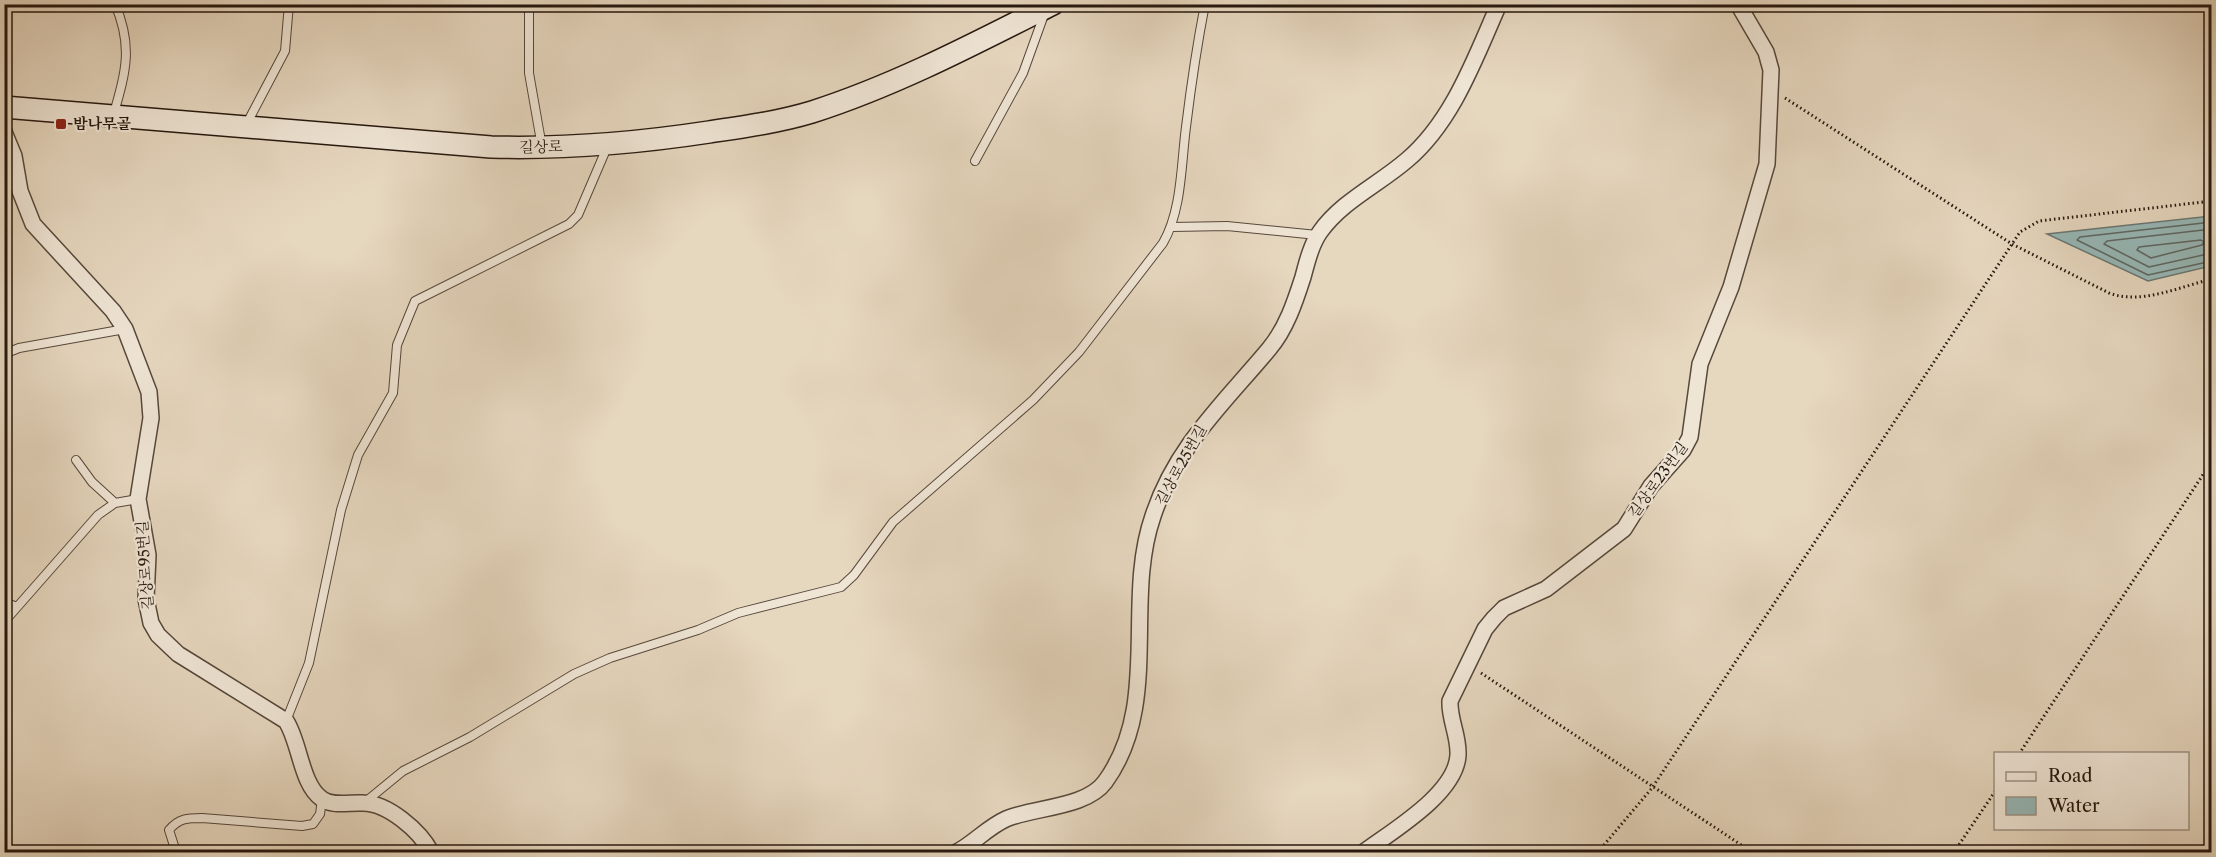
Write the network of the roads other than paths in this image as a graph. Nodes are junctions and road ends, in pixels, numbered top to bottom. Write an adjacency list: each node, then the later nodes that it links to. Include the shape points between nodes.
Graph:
1 (115, 4): 9 (lane, via 127,44)
2 (289, 4): 10 (lane, via 285,51)
3 (529, 4): 13 (lane, via 529,74)
4 (1205, 4): 15 (lane)
5 (1499, 4): 16 (street, 길상로25번길, via 1465,81 1423,145 1345,205)
6 (1738, 4): 31 (street, 길상로23번길, via 1772,70 1767,164 1731,287 1700,364 1689,437 1624,529 1546,589 1504,608 1485,629 1450,701 1458,742 1453,772 1427,804)
7 (1050, 6): 12 (street, 길상로, via 903,76 809,113 727,129); 14 (lane, via 1023,73)
8 (4, 107): 9 (street, 길상로)
9 (114, 115): 10 (street, 길상로)
10 (245, 126): 13 (street, 길상로, via 430,143)
11 (4, 132): 17 (street, 길상로95번길, via 33,224)
12 (608, 144): 13 (street, 길상로); 25 (lane, via 578,215 569,224 415,301 397,345 393,393 358,455 341,510 309,663)
13 (542, 148)
14 (975, 161)
15 (1172, 227): 16 (lane, via 1227,226); 27 (lane, via 1079,352 1033,400 893,522 841,587 738,613 574,674 470,737 389,779)
16 (1317, 235): 30 (street, 길상로25번길, via 1287,322 1270,348 1205,421 1181,458 1153,516 1142,573 1138,687 1132,721 1109,776 1090,796 1005,819)
17 (125, 329): 18 (lane, via 19,348); 20 (street, 길상로95번길, via 151,403)
18 (4, 358)
19 (76, 460): 21 (lane)
20 (138, 499): 21 (lane); 25 (street, 길상로95번길, via 148,555 147,610 158,634 178,654)
21 (115, 503): 23 (lane, via 98,514)
22 (4, 602): 23 (lane)
23 (17, 607): 24 (lane)
24 (4, 622)
25 (286, 721): 26 (street, via 306,775)
26 (322, 800): 27 (street); 28 (lane, via 320,814 313,824 302,826 187,818 176,822 170,830)
27 (364, 803): 29 (street, via 379,805 394,814)
28 (176, 852)
29 (431, 852)
30 (957, 852)
31 (1364, 852)

